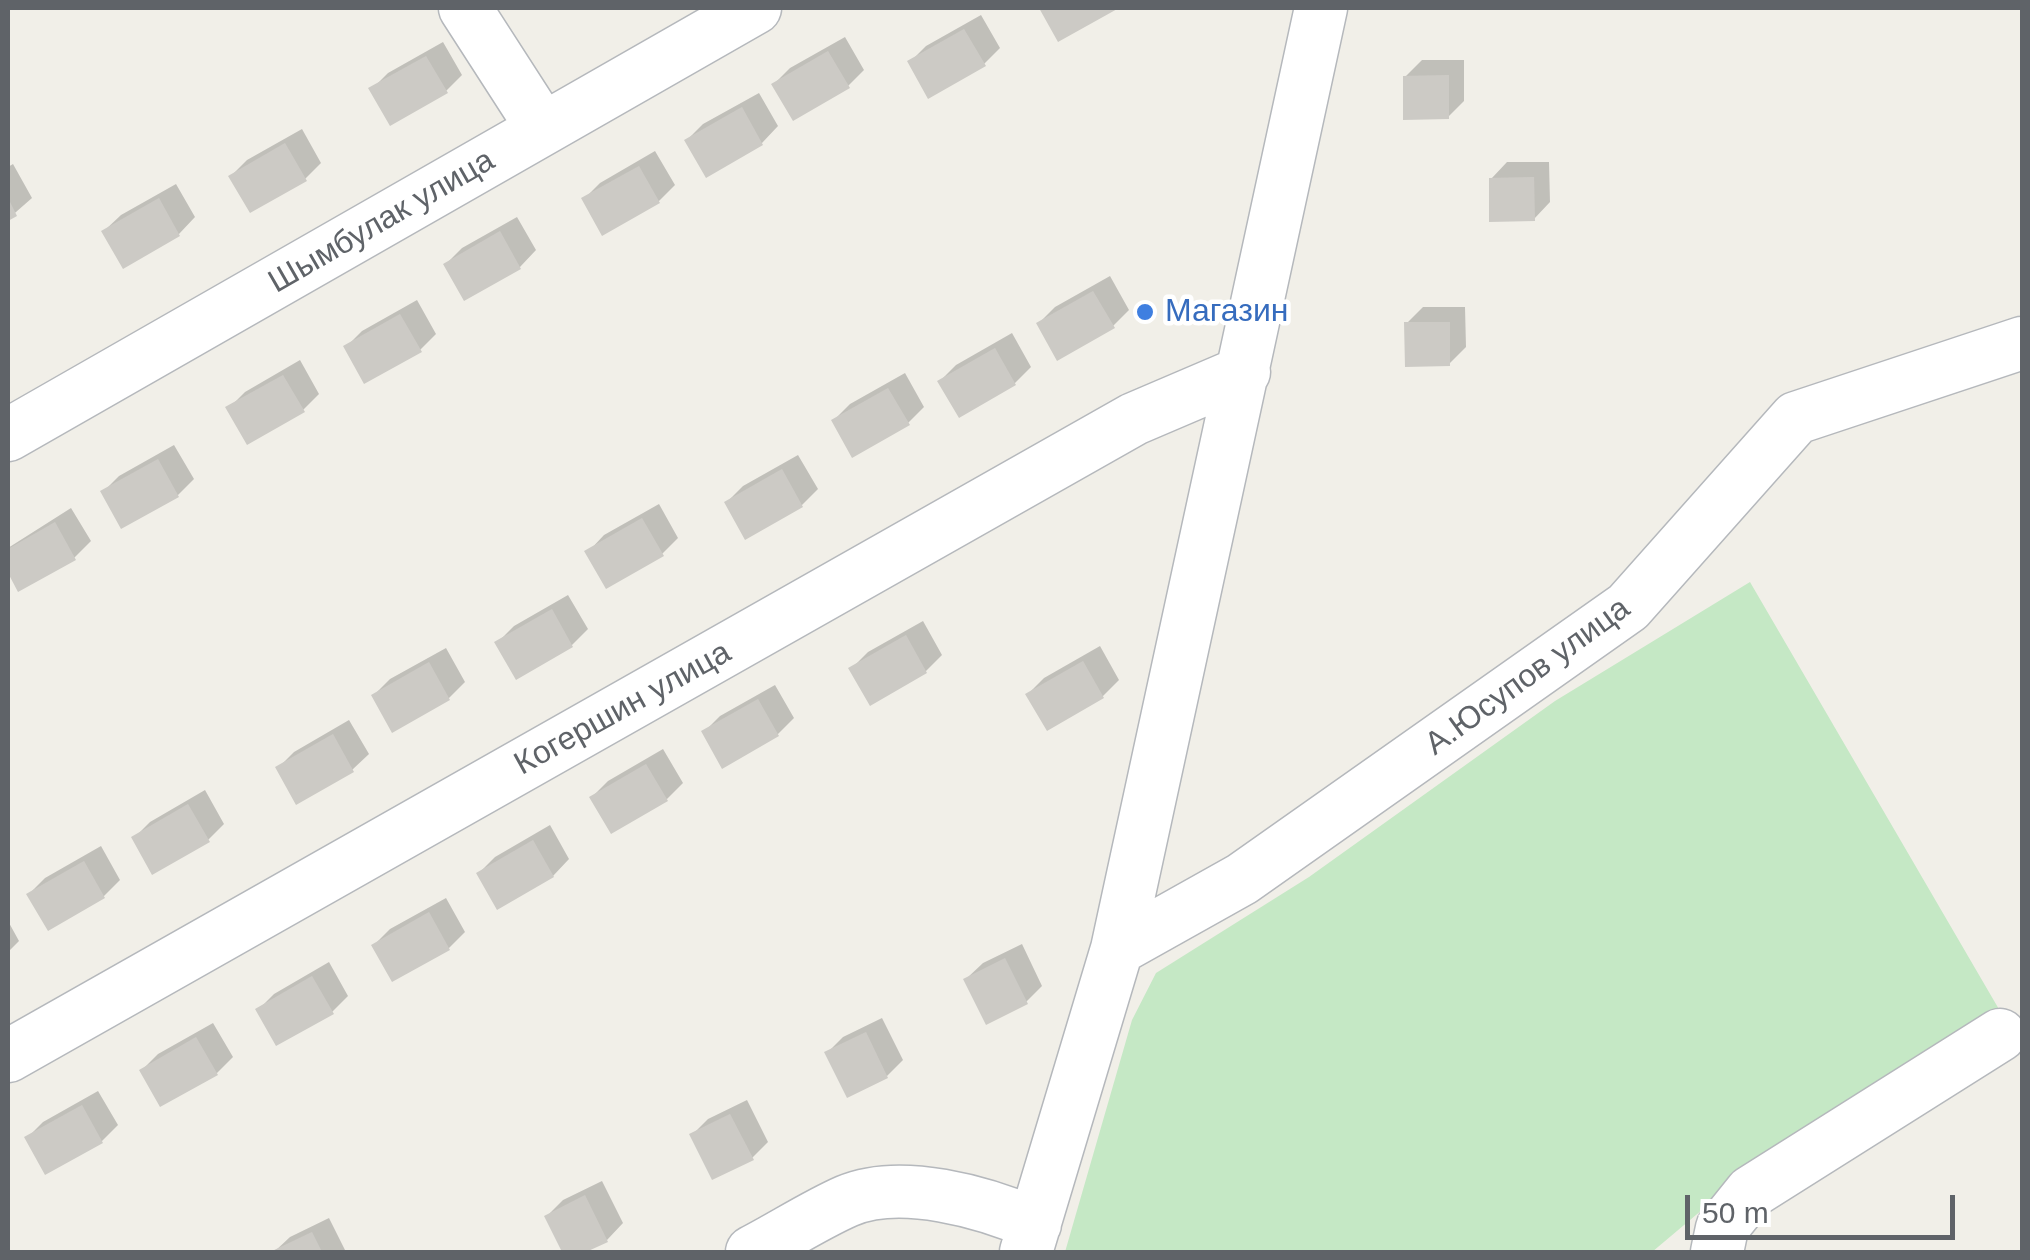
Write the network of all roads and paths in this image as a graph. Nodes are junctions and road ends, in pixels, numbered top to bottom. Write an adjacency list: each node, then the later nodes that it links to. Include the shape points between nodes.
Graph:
1 (465, 8): 4 (street)
2 (755, 8): 4 (street, Шымбулак улица)
3 (1321, 8): 6 (street)
4 (543, 129): 7 (street, Шымбулак улица)
5 (2022, 343): 8 (street, А.Юсупов улица, via 1796,418 1628,607 1242,879)
6 (1244, 372): 8 (street); 10 (street, Когершин улица, via 1134,419)
7 (8, 435)
8 (1117, 949): 11 (street)
9 (2000, 1035): 13 (street, via 1751,1192 1722,1228)
10 (8, 1056)
11 (1030, 1238): 12 (street, via 990,1204 924,1192 851,1199)
12 (752, 1252)
13 (1717, 1252)

